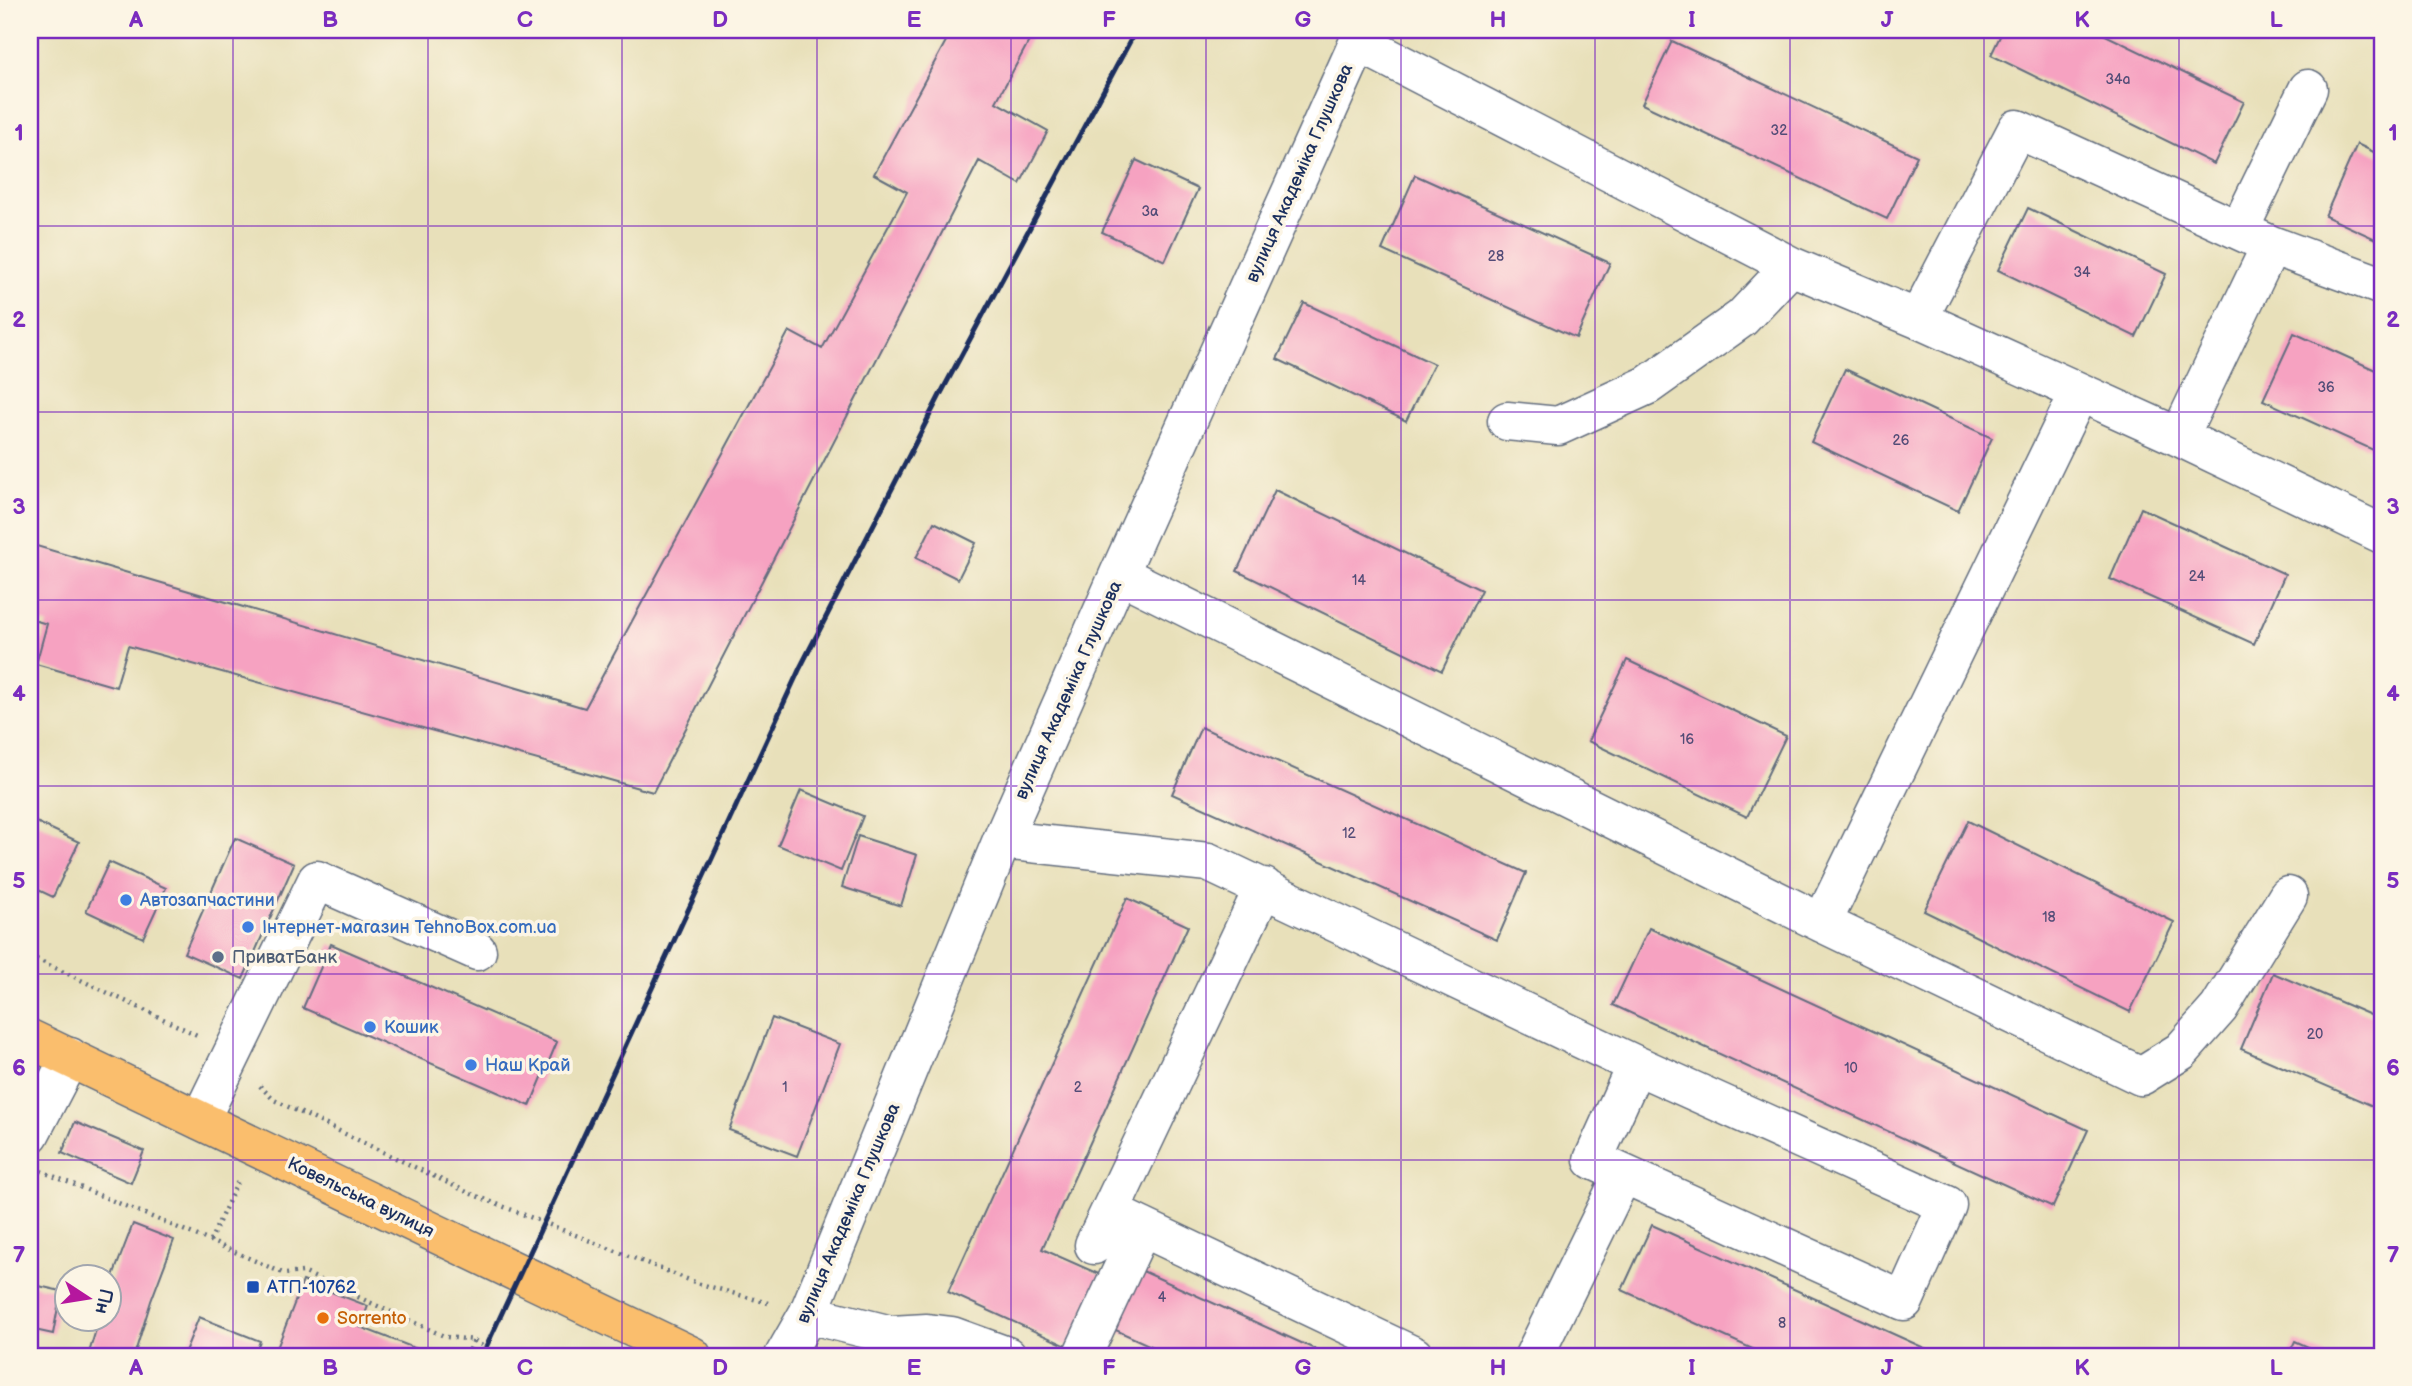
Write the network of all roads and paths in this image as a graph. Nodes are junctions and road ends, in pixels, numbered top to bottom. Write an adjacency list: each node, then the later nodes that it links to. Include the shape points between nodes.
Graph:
1 (1361, 36): 4 (street); 11 (street, вулиця Академіка Глушкова)
2 (2308, 89): 3 (street)
3 (2255, 237): 5 (street); 6 (street, via 2017,129); 9 (street)
4 (1791, 266): 6 (street); 8 (street, via 1742,318 1648,385 1558,426)
5 (2382, 286)
6 (1918, 319): 7 (street)
7 (2079, 393): 9 (street); 15 (street)
8 (1507, 421)
9 (2179, 437): 10 (street)
10 (2382, 534)
11 (1119, 574): 12 (street, вулиця Академіка Глушкова); 15 (street)
12 (1002, 840): 13 (street, via 1208,862); 27 (street, вулиця Академіка Глушкова)
13 (1264, 887): 21 (street); 26 (street)
14 (2288, 896): 15 (street, via 2219,1008 2181,1051 2141,1076)
15 (1822, 923)
16 (477, 951): 20 (street, via 317,880)
17 (30, 956): 20 (path, via 219,1046)
18 (30, 1038): 19 (main road, Ковельська вулиця)
19 (70, 1057): 22 (main road, Ковельська вулиця); 23 (street)
20 (231, 1057): 22 (street); 27 (path, via 274,1100 469,1193 697,1283)
21 (1636, 1065): 25 (street, via 1593,1160); 25 (street, via 1947,1205 1904,1301)
22 (200, 1120): 31 (main road, Ковельська вулиця)
23 (30, 1134)
24 (30, 1167): 28 (path, via 285,1275 303,1272 446,1337)
25 (1623, 1174): 36 (street)
26 (1115, 1228): 34 (street); 35 (street)
27 (808, 1314): 32 (street, вулиця Академіка Глушкова); 33 (street, via 891,1335 952,1336)
28 (474, 1340): 29 (path); 30 (path)
29 (467, 1356)
30 (496, 1356)
31 (692, 1356)
32 (784, 1356)
33 (1007, 1356)
34 (1082, 1356)
35 (1414, 1356)
36 (1534, 1356)

